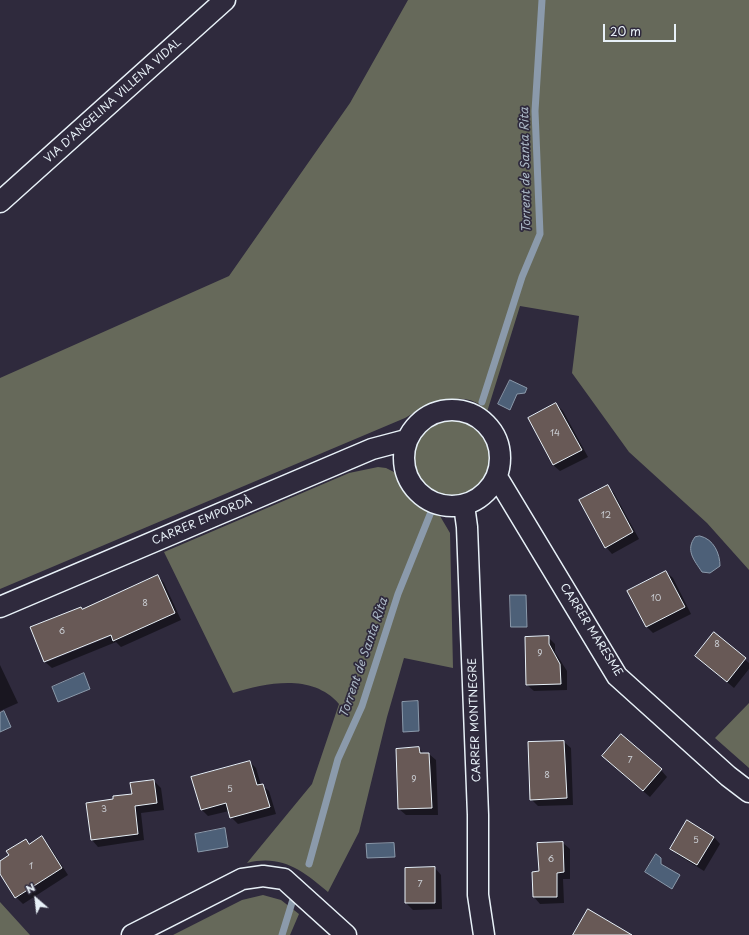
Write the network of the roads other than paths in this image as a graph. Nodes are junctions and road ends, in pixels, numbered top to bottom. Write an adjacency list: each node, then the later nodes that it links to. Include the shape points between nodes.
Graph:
1 (225, 0): 2 (street, VIA D'ANGELINA VILLENA VIDAL)
2 (0, 202)
3 (406, 440): 4 (street, via 416,425 432,413 450,409 470,412 486,422 496,437 501,456); 5 (street, via 403,460 407,478 419,494 433,503); 6 (street, CARRER EMPORDÀ, via 372,449)
4 (497, 477): 5 (street, via 488,491); 7 (street, CARRER MARESME, via 617,676)
5 (464, 505): 10 (street, CARRER MONTNEGRE, via 476,751 478,895)
6 (0, 607)
7 (749, 792)
8 (132, 935): 9 (street, via 242,880 263,876 284,878)
9 (346, 935)
10 (484, 935)

